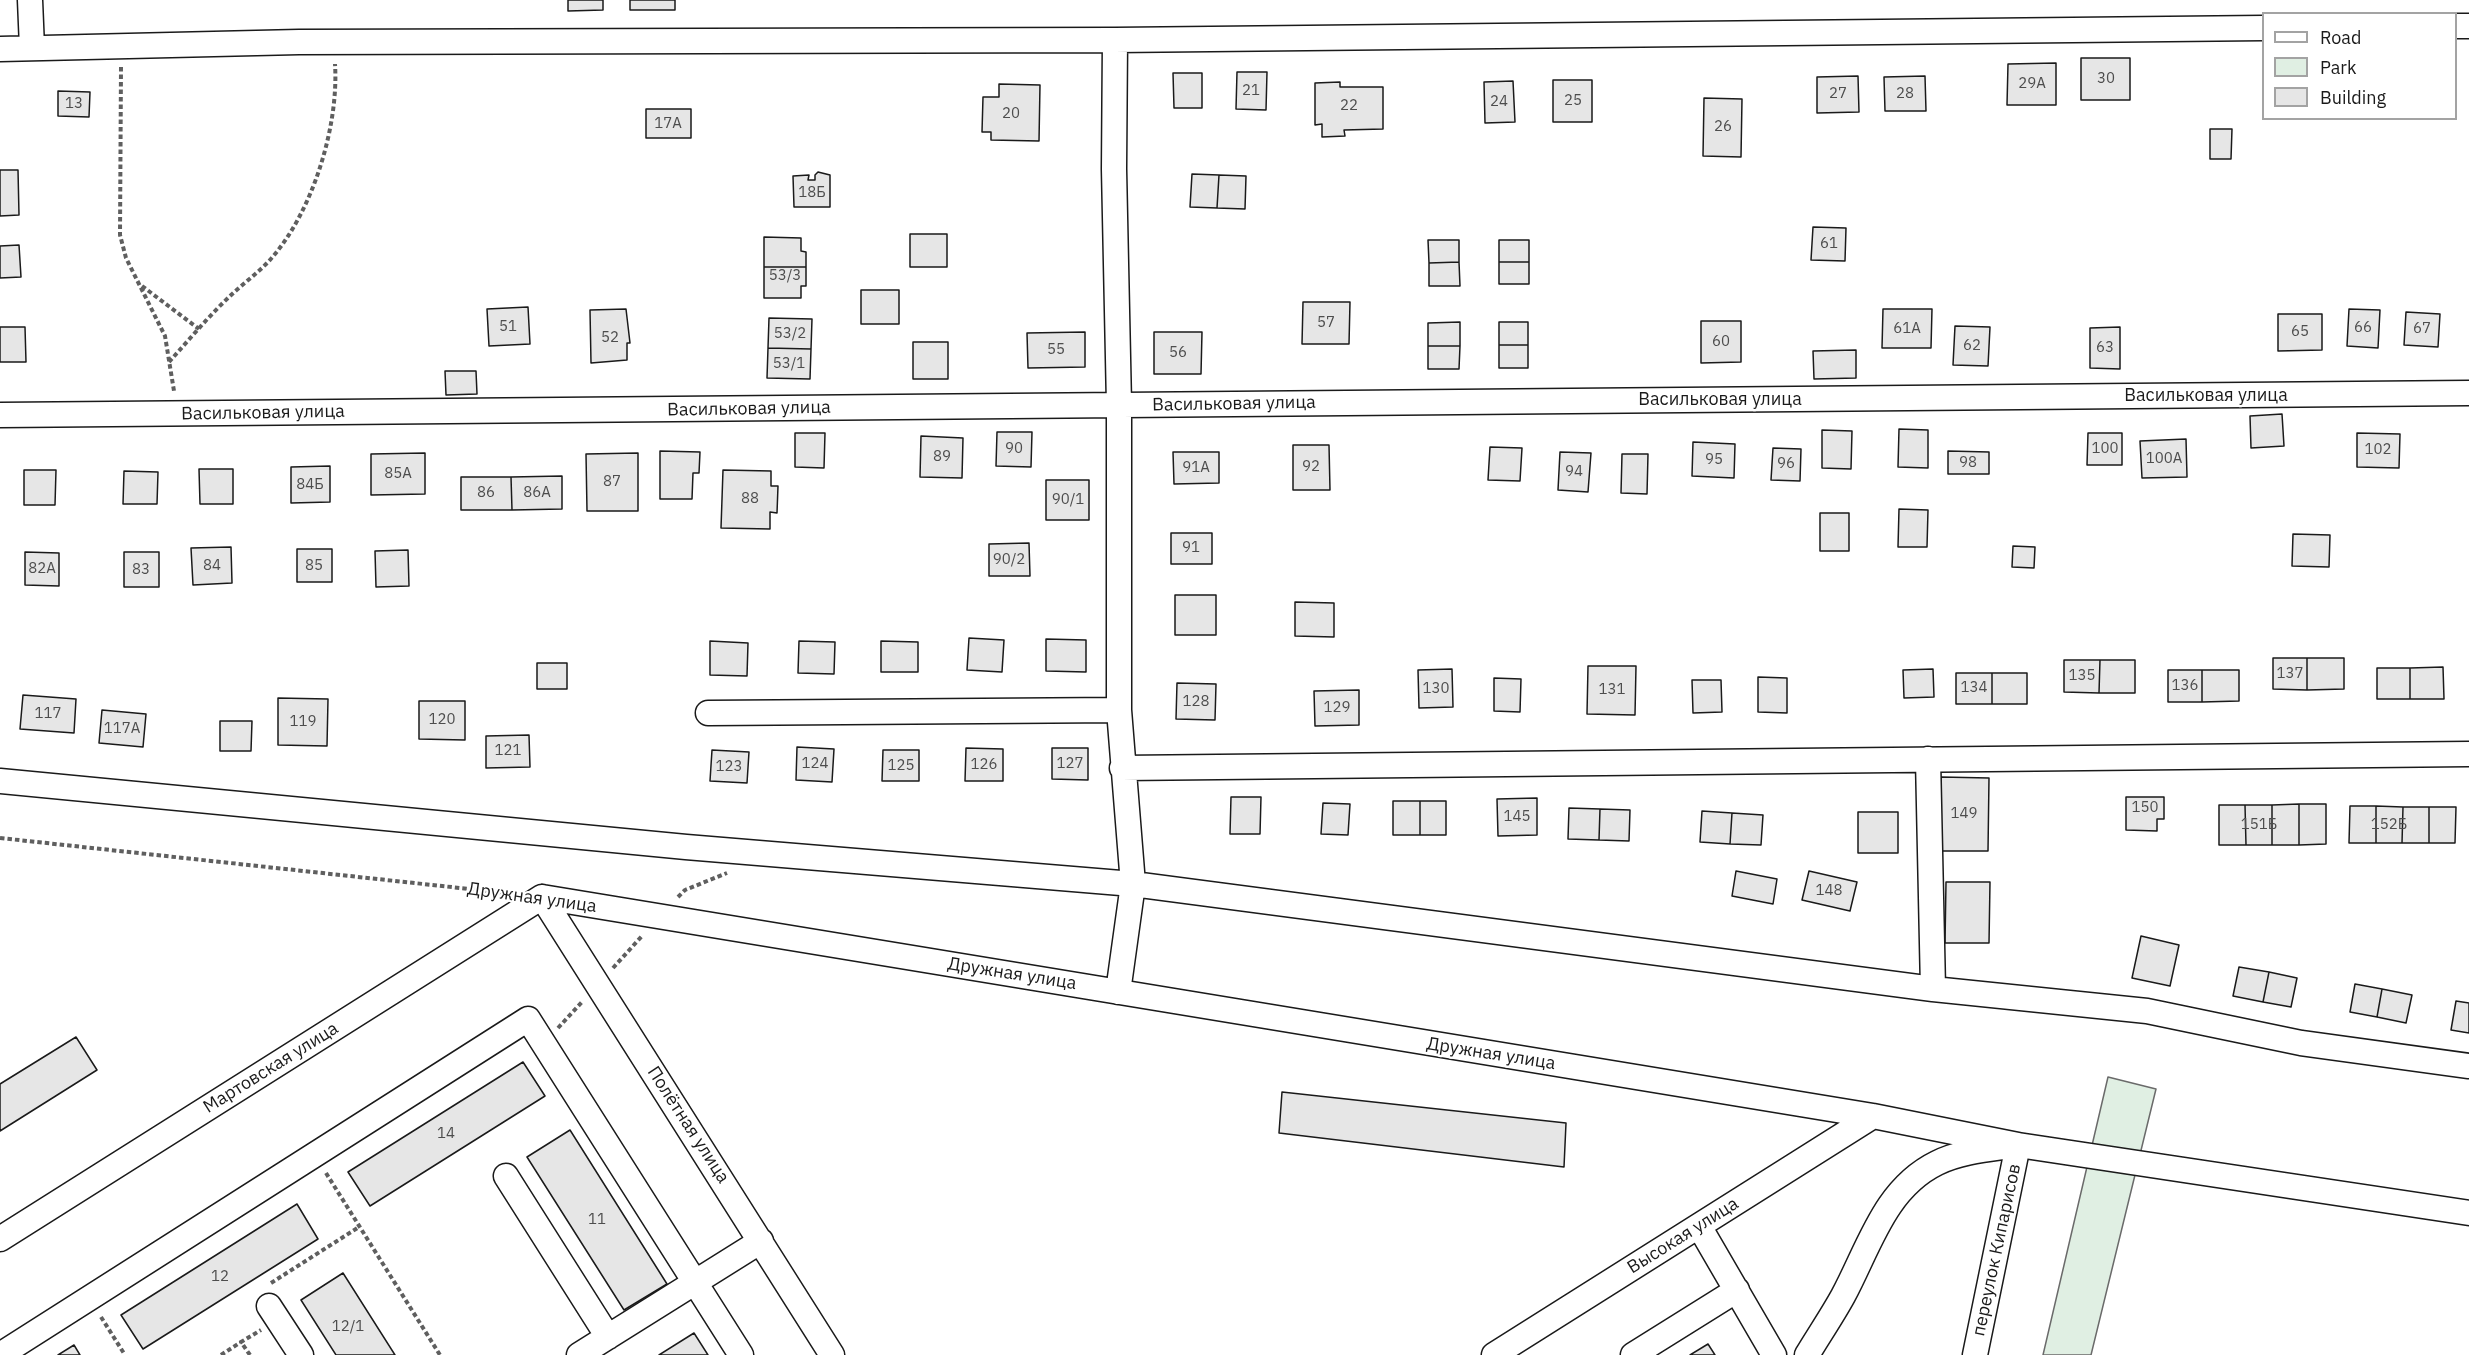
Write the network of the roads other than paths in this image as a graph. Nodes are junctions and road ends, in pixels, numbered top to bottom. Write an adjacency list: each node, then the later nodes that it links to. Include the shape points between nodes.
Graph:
1 (30, 0): 4 (street)
2 (2262, 28): 3 (street)
3 (1115, 40): 4 (street, via 334,42); 7 (street)
4 (32, 48): 5 (street)
5 (0, 49)
6 (2469, 393): 7 (street, Васильковая улица)
7 (1119, 405): 8 (street, Васильковая улица); 9 (street)
8 (0, 416)
9 (1119, 710): 10 (street); 13 (street)
10 (708, 713)
11 (2469, 754): 12 (street)
12 (1928, 759): 13 (street); 17 (street)
13 (1122, 768): 15 (street)
14 (0, 782): 15 (street, via 743,852)
15 (1133, 884): 17 (street); 18 (street)
16 (542, 897): 18 (street, Дружная улица); 25 (street, Мартовская улица); 26 (street, Полётная улица)
17 (1933, 989): 19 (street, via 2147,1011 2301,1043)
18 (1118, 992): 20 (street, Дружная улица)
19 (2469, 1066)
20 (1872, 1116): 21 (street, Дружная улица); 24 (street, Высокая улица)
21 (2018, 1145): 23 (street, Дружная улица); 39 (street, via 1938,1162 1918,1175 1897,1196 1871,1233 1844,1294); 40 (street, переулок Кипарисов)
22 (506, 1176): 30 (street)
23 (2469, 1213)
24 (1699, 1226): 28 (street); 37 (street, Высокая улица)
25 (0, 1239)
26 (761, 1241): 27 (street); 36 (street, Полётная улица)
27 (695, 1282): 30 (street); 32 (street, via 528,1019); 35 (street)
28 (1737, 1290): 31 (street); 38 (street)
29 (274, 1312): 33 (street)
30 (608, 1337): 34 (street)
31 (1780, 1354)
32 (0, 1355)
33 (301, 1355)
34 (579, 1355)
35 (741, 1355)
36 (832, 1355)
37 (1494, 1355)
38 (1633, 1355)
39 (1807, 1355)
40 (1975, 1355)

